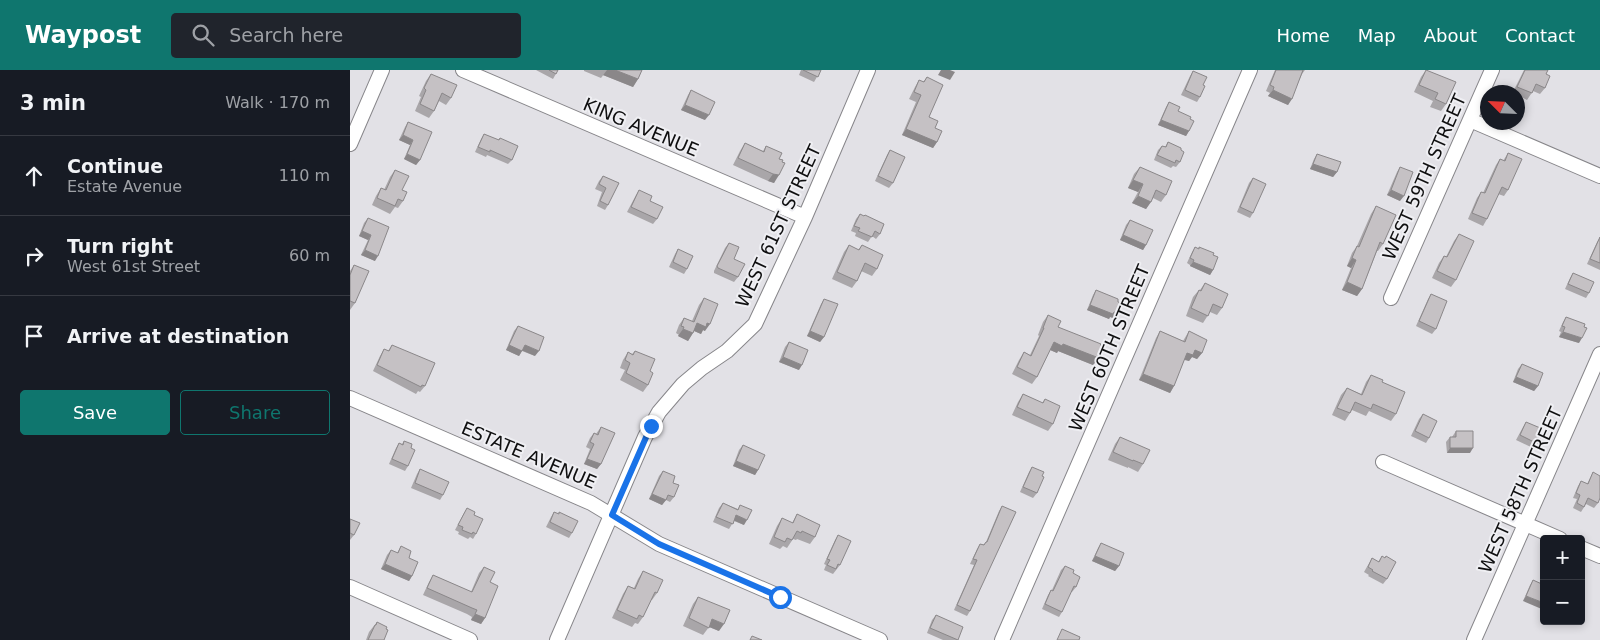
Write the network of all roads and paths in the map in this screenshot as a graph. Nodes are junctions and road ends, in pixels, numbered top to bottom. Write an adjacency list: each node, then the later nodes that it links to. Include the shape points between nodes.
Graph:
1 (382, 70): 7 (street)
2 (463, 70): 9 (street, KING AVENUE)
3 (868, 70): 9 (street, WEST 61ST STREET)
4 (1250, 70): 23 (street, WEST 60TH STREET)
5 (1492, 70): 6 (street, WEST 59TH STREET)
6 (1470, 120): 8 (street); 10 (street, WEST 59TH STREET)
7 (350, 144)
8 (1600, 176)
9 (805, 217): 14 (street, WEST 61ST STREET, via 755,324 734,345 682,384 657,416)
10 (1391, 298)
11 (1600, 354): 15 (street, WEST 58TH STREET)
12 (350, 398): 14 (street, ESTATE AVENUE)
13 (1383, 462): 15 (street)
14 (612, 515): 21 (street, WEST 61ST STREET); 22 (street, ESTATE AVENUE, via 659,544)
15 (1526, 524): 16 (street); 24 (street, WEST 58TH STREET)
16 (1551, 535)
17 (1585, 550): 18 (street)
18 (1600, 556)
19 (350, 587): 20 (street)
20 (470, 640)
21 (557, 640)
22 (880, 640)
23 (1002, 640)
24 (1474, 640)

